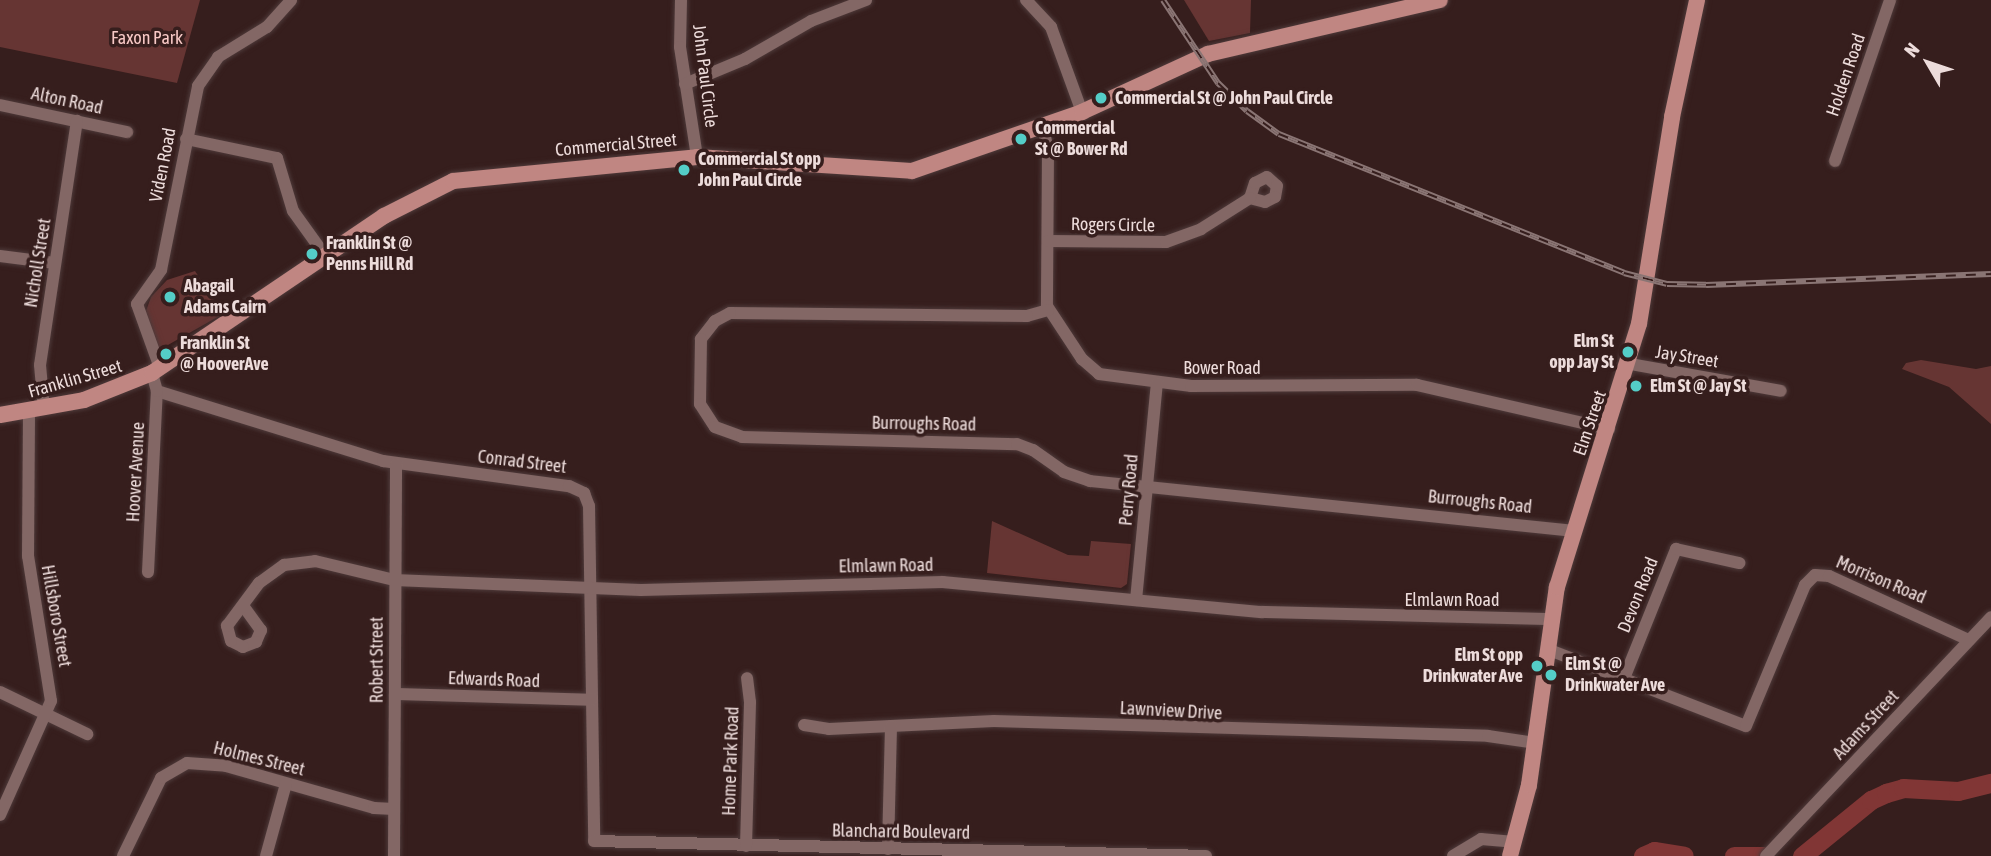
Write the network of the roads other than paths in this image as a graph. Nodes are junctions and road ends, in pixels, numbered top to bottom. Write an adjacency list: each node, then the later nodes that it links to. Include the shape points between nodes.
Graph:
1 (291, 0): 14 (street, Viden Road, via 267,27 223,53 208,68 196,92)
2 (681, 0): 8 (street, John Paul Circle, via 679,38)
3 (866, 0): 8 (street, via 811,21 752,56)
4 (1026, 0): 10 (street, via 1051,27)
5 (1440, 0): 10 (main road, Commercial Street, via 1225,48)
6 (1697, 0): 24 (main road, Elm Street)
7 (1891, 0): 16 (street, Holden Road)
8 (685, 85): 15 (street, John Paul Circle)
9 (0, 105): 11 (street, Alton Road)
10 (1082, 112): 12 (main road, Commercial Street)
11 (77, 121): 13 (street, Alton Road); 22 (street, Nicholl Street)
12 (1043, 126): 15 (main road, Commercial Street, via 904,172 802,160); 19 (street, via 1048,146)
13 (127, 132)
14 (186, 139): 21 (street, via 277,158 293,211); 25 (street, Viden Road, via 161,270 137,304)
15 (697, 157): 18 (main road, Commercial Street, via 460,179 419,195)
16 (1835, 161)
17 (1250, 198): 19 (street, Rogers Circle, via 1194,233 1166,242)
18 (366, 228): 21 (main road, Franklin Street)
19 (1048, 241): 23 (street)
20 (0, 257): 22 (street)
21 (326, 257): 25 (main road, Franklin Street)
22 (55, 263): 29 (street, Nicholl Street)
23 (1048, 310): 26 (street, Bower Road, via 1095,371); 33 (street, Burroughs Road, via 1027,316 736,311 715,321 701,339 700,404 715,427 742,437 1017,444 1083,480)
24 (1630, 364): 28 (street, Jay Street); 31 (main road, Elm Street)
25 (156, 371): 27 (street, Hoover Avenue); 29 (main road, Franklin Street, via 110,392)
26 (1157, 383): 31 (street, Bower Road, via 1417,385); 33 (street, Perry Road)
27 (157, 391): 32 (street, Conrad Street); 36 (street, Hoover Avenue)
28 (1781, 391)
29 (36, 411): 30 (main road, Franklin Street); 50 (street, Hillsboro Street, via 28,556 52,696)
30 (0, 415)
31 (1609, 429): 34 (main road, Elm Street)
32 (396, 464): 37 (street, Robert Street); 38 (street, Conrad Street, via 581,490 589,502)
33 (1146, 486): 34 (street, Burroughs Road); 39 (street, Perry Road)
34 (1573, 531): 42 (main road, Elm Street)
35 (1739, 563): 45 (street, Devon Road, via 1676,549)
36 (148, 572)
37 (394, 580): 38 (street, Elmlawn Road); 40 (street, Elmlawn Road, via 322,562 295,562 262,578); 48 (street, Robert Street)
38 (589, 588): 39 (street, Elmlawn Road, via 943,582); 49 (street, Conrad Street)
39 (1136, 600): 42 (street, Elmlawn Road, via 1347,617)
40 (244, 607)
41 (1991, 617): 43 (street, Adams Street)
42 (1550, 620): 44 (main road, Elm Street)
43 (1969, 640): 45 (street, Morrison Road, via 1829,576 1815,575 1805,585 1746,726); 67 (street, Adams Street)
44 (1547, 649): 45 (street); 54 (main road, Elm Street)
45 (1625, 676)
46 (747, 678): 59 (street, Home Park Road)
47 (0, 692): 50 (street)
48 (396, 694): 49 (street, Edwards Road); 56 (street, Robert Street)
49 (592, 700): 58 (street, Conrad Street)
50 (48, 716): 53 (street); 57 (street, Hillsboro Street)
51 (804, 725): 52 (street, Lawnview Drive)
52 (891, 726): 54 (street, Lawnview Drive, via 994,721 1488,736); 60 (street)
53 (87, 734)
54 (1536, 743): 61 (main road, Elm Street)
55 (286, 784): 56 (street, Holmes Street, via 374,808); 62 (street, Holmes Street, via 216,765 177,766 159,783); 63 (street)
56 (394, 809): 64 (street, Robert Street)
57 (0, 815)
58 (594, 841): 59 (street, Blanchard Boulevard)
59 (751, 849): 60 (street, Blanchard Boulevard)
60 (888, 849): 65 (street, Blanchard Boulevard)
61 (1512, 849): 66 (street, via 1476,840)
62 (123, 856)
63 (266, 856)
64 (394, 856)
65 (1206, 856)
66 (1453, 856)
67 (1766, 856)

